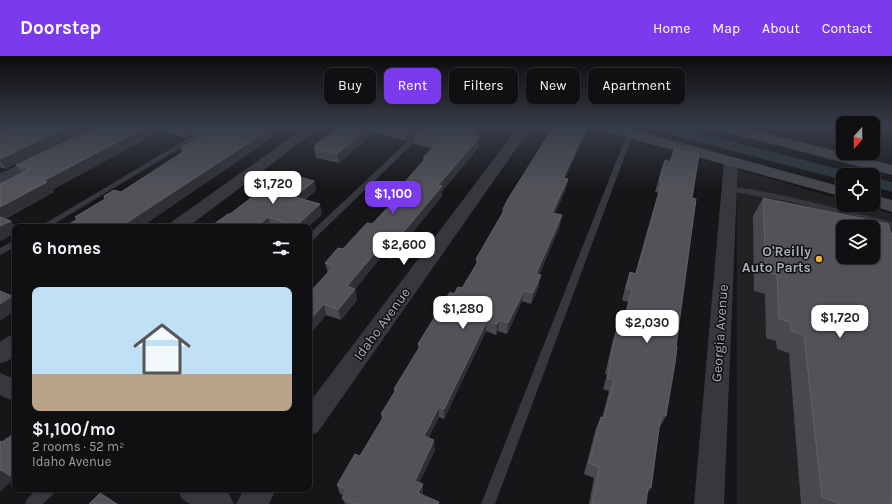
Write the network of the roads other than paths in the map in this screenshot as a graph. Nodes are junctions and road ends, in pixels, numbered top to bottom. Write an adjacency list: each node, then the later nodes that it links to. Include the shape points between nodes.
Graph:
1 (179, 147): 16 (lane)
2 (287, 147): 17 (street)
3 (406, 147): 19 (lane)
4 (511, 147): 26 (street, Idaho Avenue)
5 (625, 147): 33 (lane)
6 (678, 147): 9 (main road)
7 (801, 147): 10 (main road)
8 (54, 153): 11 (street)
9 (731, 161): 12 (street, Georgia Avenue); 13 (main road)
10 (892, 170)
11 (0, 179)
12 (729, 189): 18 (lane, via 761,192); 34 (street, Georgia Avenue)
13 (836, 190)
14 (880, 202): 15 (main road)
15 (892, 206)
16 (48, 224)
17 (180, 224)
18 (892, 225)
19 (312, 236)
20 (12, 245): 21 (lane)
21 (0, 252)
22 (12, 346): 23 (street)
23 (0, 354)
24 (0, 383): 25 (street)
25 (12, 389)
26 (312, 420)
27 (45, 492): 30 (lane)
28 (197, 492): 31 (street)
29 (260, 492): 32 (street)
30 (32, 504)
31 (219, 504)
32 (251, 504)
33 (488, 504)
34 (709, 504)

